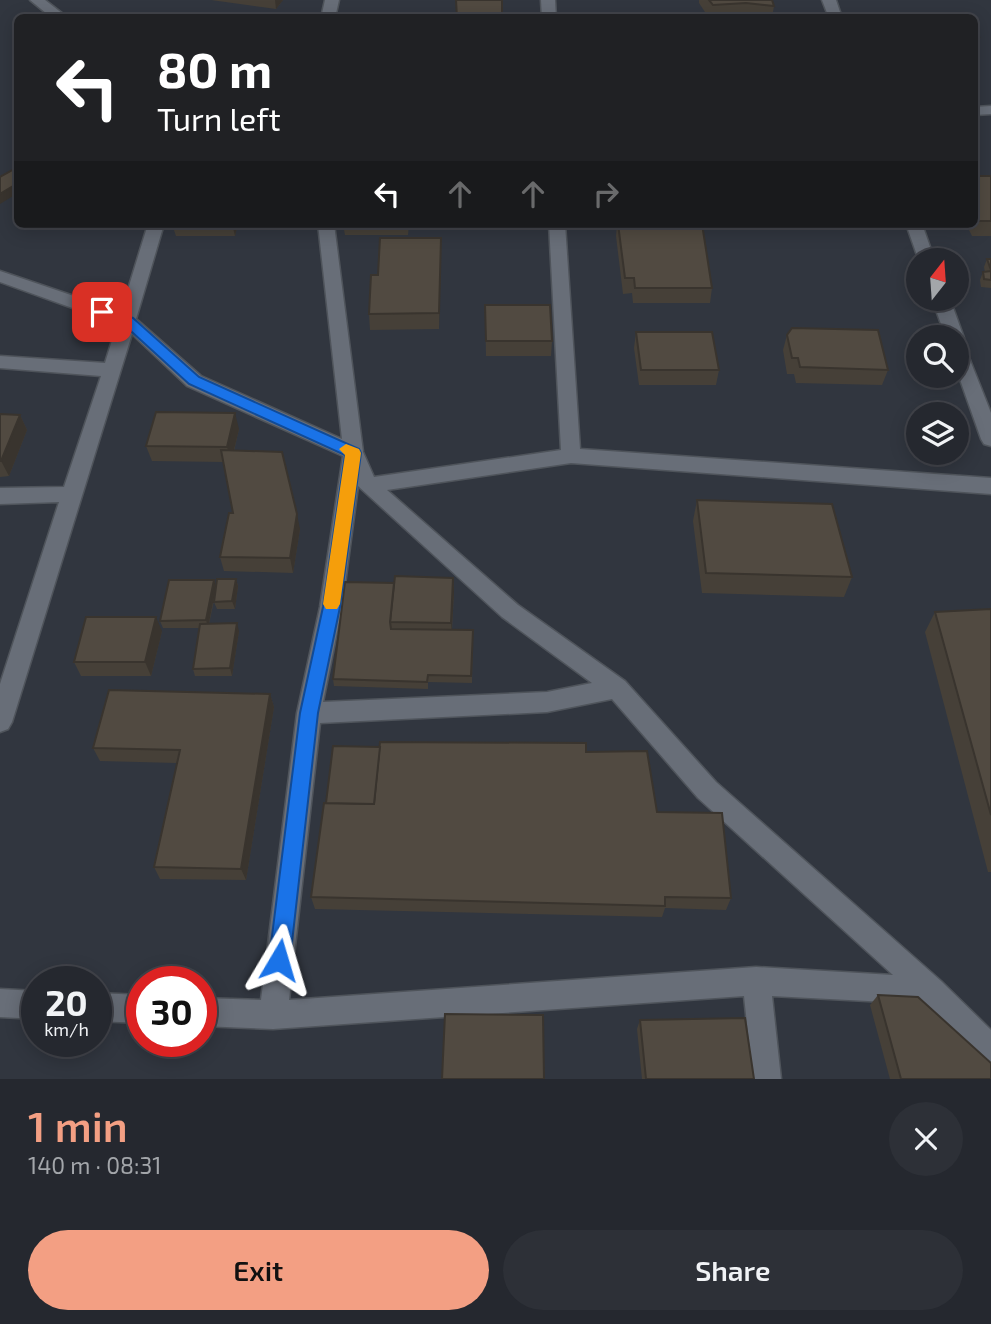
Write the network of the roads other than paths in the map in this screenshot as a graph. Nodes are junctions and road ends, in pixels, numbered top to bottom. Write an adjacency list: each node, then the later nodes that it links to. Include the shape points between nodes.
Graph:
1 (37, 0): 2 (street)
2 (56, 14)
3 (155, 228): 9 (street)
4 (326, 228): 14 (street)
5 (558, 228): 15 (street)
6 (916, 228): 7 (street)
7 (923, 248)
8 (0, 276): 9 (street)
9 (128, 321): 11 (street); 14 (street, via 194,381)
10 (0, 362): 11 (street)
11 (109, 370): 18 (street)
12 (969, 378): 13 (street)
13 (991, 439)
14 (353, 453): 16 (street); 22 (street, via 331,607)
15 (571, 456): 16 (street); 17 (street)
16 (368, 485): 21 (street, via 510,611)
17 (991, 486)
18 (73, 494): 19 (street); 20 (street)
19 (0, 496)
20 (7, 674): 23 (street)
21 (617, 688): 22 (street, via 547,702); 25 (street, via 707,790)
22 (309, 713): 29 (street)
23 (0, 722)
24 (755, 981): 25 (street); 29 (street); 31 (street)
25 (931, 991): 30 (street)
26 (0, 1003): 27 (street)
27 (21, 1004)
28 (217, 1013): 29 (street)
29 (273, 1015)
30 (991, 1050)
31 (767, 1079)

